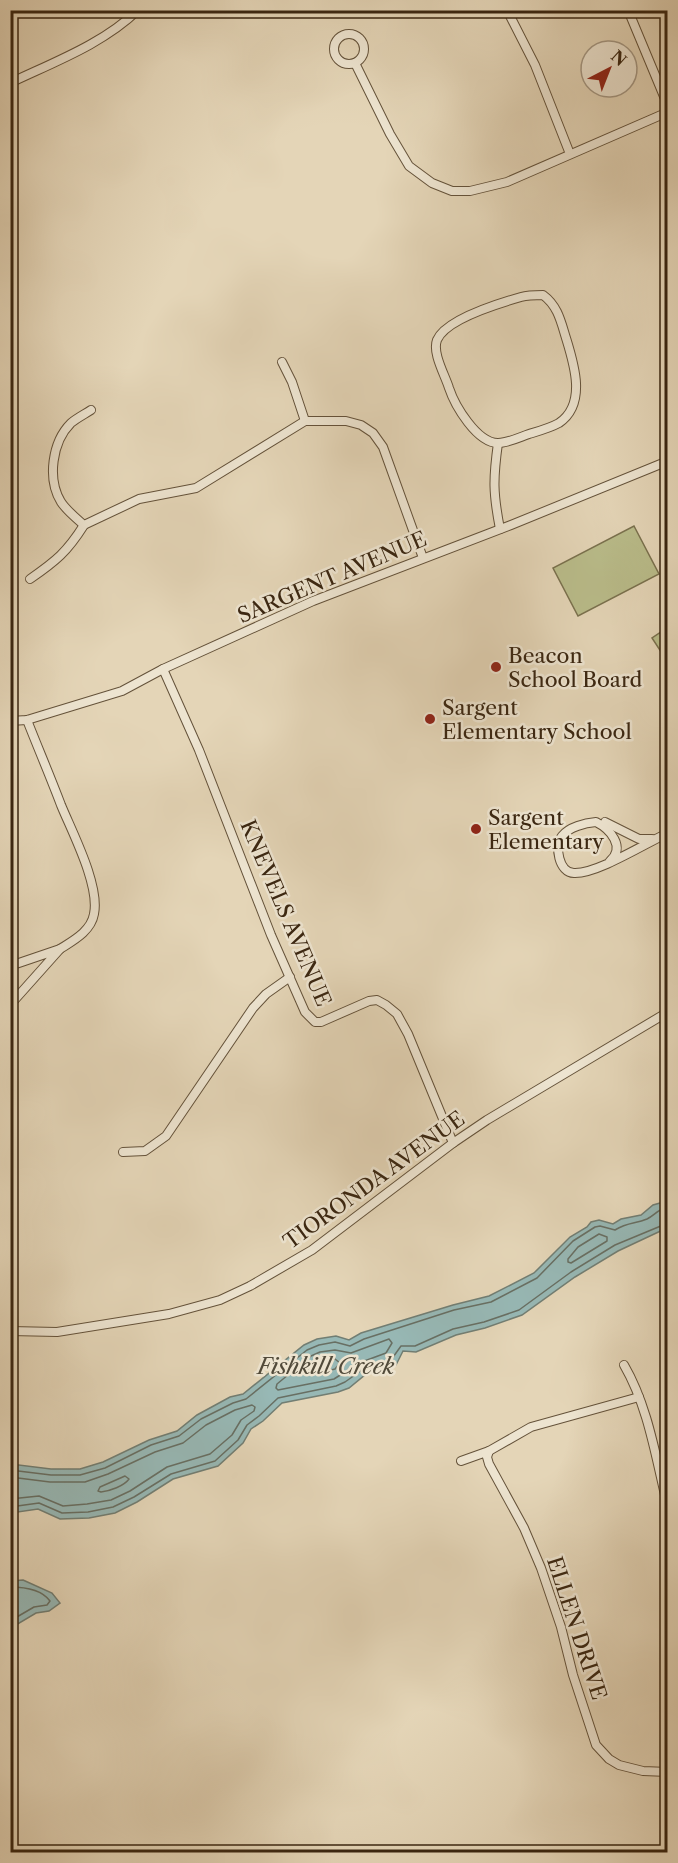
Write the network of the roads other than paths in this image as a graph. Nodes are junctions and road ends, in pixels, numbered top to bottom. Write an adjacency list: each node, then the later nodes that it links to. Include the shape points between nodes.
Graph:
1 (138, 10): 5 (street, via 111,33)
2 (507, 10): 8 (street, via 535,65)
3 (628, 10): 6 (street)
4 (355, 63): 8 (street, via 410,165 442,188 461,192 488,188)
5 (10, 83)
6 (668, 106)
7 (668, 112): 8 (street)
8 (570, 154)
9 (282, 362): 11 (street)
10 (91, 410): 14 (street, via 72,422 62,435 53,475 61,502)
11 (305, 421): 14 (street, via 196,488 139,499); 16 (street, via 346,421 374,433 383,447)
12 (498, 443): 12 (street, via 559,423 574,403 575,366 557,310 543,295 522,296 464,317 438,339 436,351 453,399 479,434); 15 (street, via 493,497)
13 (668, 461): 15 (street, SARGENT AVENUE)
14 (84, 525): 17 (street, via 58,560)
15 (500, 529): 16 (street, SARGENT AVENUE)
16 (423, 558): 18 (street, SARGENT AVENUE, via 313,601)
17 (30, 579)
18 (163, 669): 19 (street, SARGENT AVENUE, via 122,691); 27 (street, KNEVELS AVENUE)
19 (27, 720): 20 (street, SARGENT AVENUE); 25 (street, via 82,854 95,905 87,929)
20 (10, 721)
21 (596, 822): 23 (street, via 607,822 639,839); 24 (street, via 615,840 617,848); 24 (street, via 563,834 558,846 562,863 572,873)
22 (668, 833): 23 (street)
23 (656, 838): 24 (street)
24 (610, 861)
25 (60, 949): 26 (street); 28 (street)
26 (10, 966)
27 (290, 977): 30 (street, KNEVELS AVENUE, via 305,1012 315,1022 377,1000 397,1014); 31 (street, via 253,1008 166,1136 144,1151)
28 (10, 1005)
29 (668, 1012): 30 (street, TIORONDA AVENUE)
30 (453, 1143): 32 (street, TIORONDA AVENUE, via 312,1251 220,1300 90,1328)
31 (123, 1152)
32 (10, 1331)
33 (624, 1365): 34 (street)
34 (639, 1397): 35 (street, via 531,1427); 37 (street)
35 (489, 1451): 36 (street); 39 (street, ELLEN DRIVE, via 489,1464 541,1568 596,1745 619,1765)
36 (461, 1461)
37 (663, 1469): 38 (street)
38 (668, 1507)
39 (668, 1772)
40 (661, 1852): 41 (main road)
41 (668, 1852)

